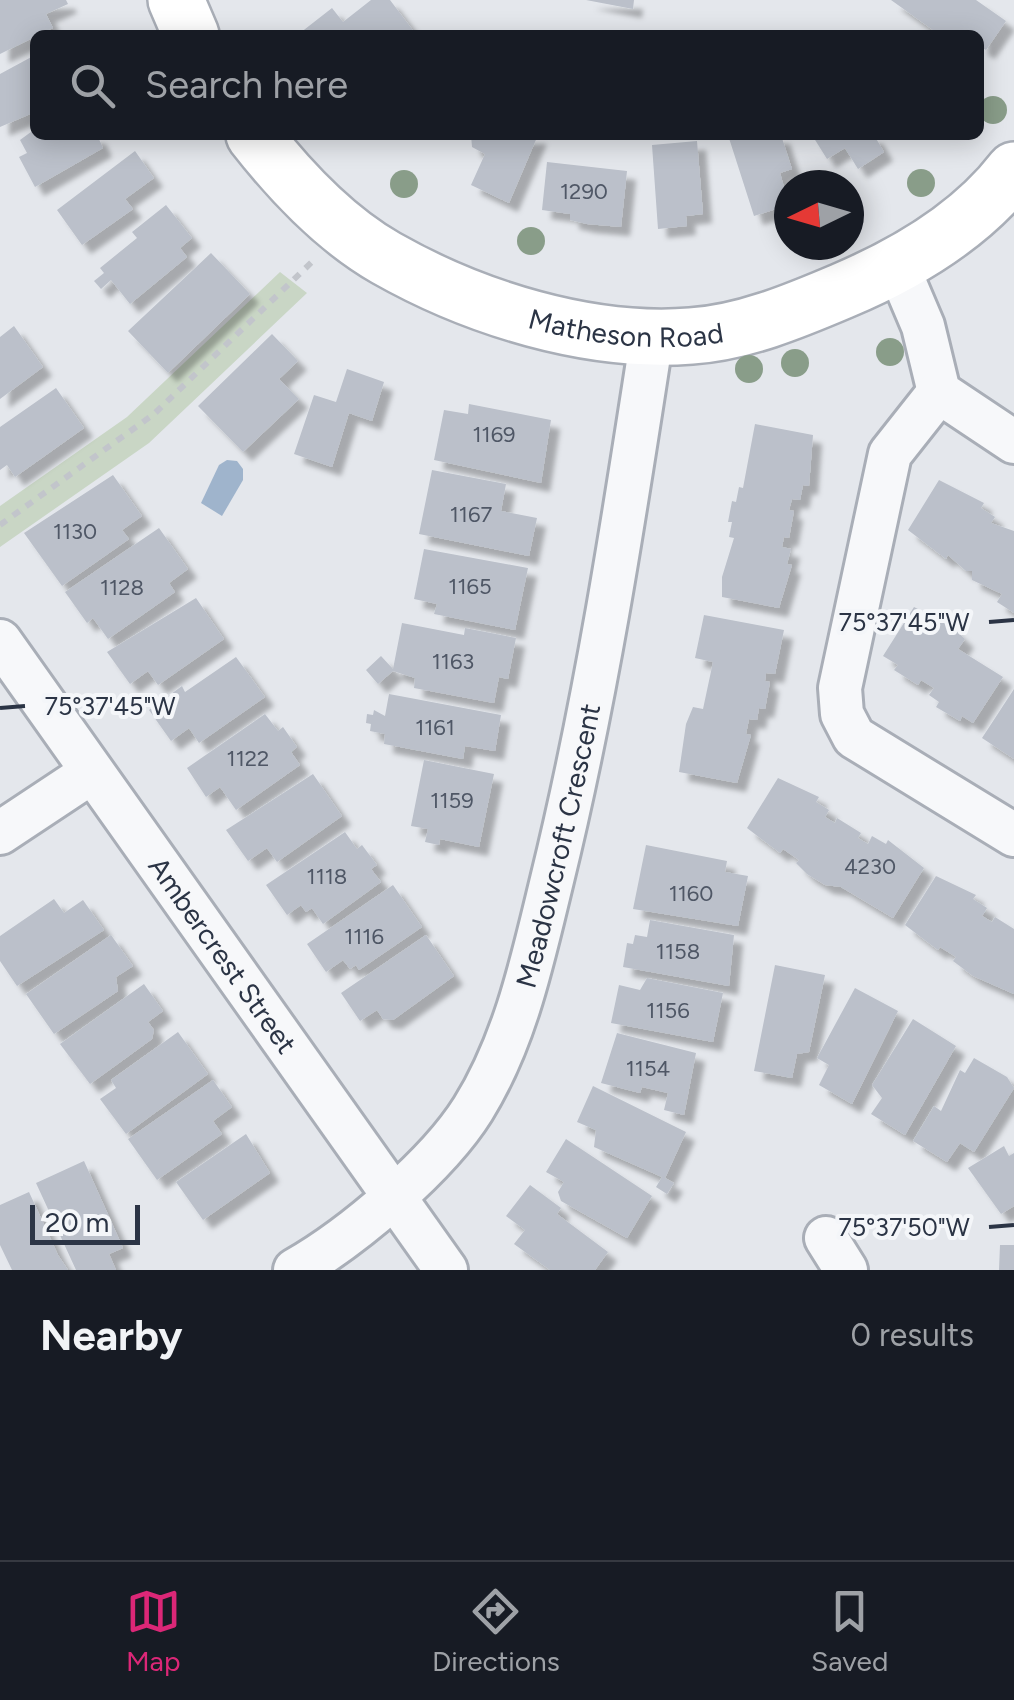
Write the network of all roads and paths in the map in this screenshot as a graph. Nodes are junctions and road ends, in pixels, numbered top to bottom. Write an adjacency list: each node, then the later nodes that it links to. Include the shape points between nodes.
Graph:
1 (176, 0): 2 (street)
2 (189, 30)
3 (258, 140): 5 (street, Matheson Road)
4 (1014, 170): 6 (street, Matheson Road)
5 (339, 226): 7 (street, Matheson Road, via 384,258 446,288 526,315); 10 (path, via 306,272 154,414)
6 (898, 267): 7 (street, Matheson Road, via 732,330); 8 (street)
7 (652, 336): 15 (street, Meadowcroft Crescent, via 578,775 527,980 474,1106 443,1152)
8 (940, 392): 9 (street); 14 (street, via 890,454 840,688 842,714 854,737)
9 (1014, 442)
10 (0, 525)
11 (0, 640): 12 (street, Ambercrest Street)
12 (92, 772): 13 (street); 15 (street, Ambercrest Street)
13 (0, 832)
14 (1014, 835)
15 (392, 1194): 16 (street, Meadowcroft Crescent); 17 (street, Ambercrest Street)
16 (294, 1270)
17 (446, 1270)

